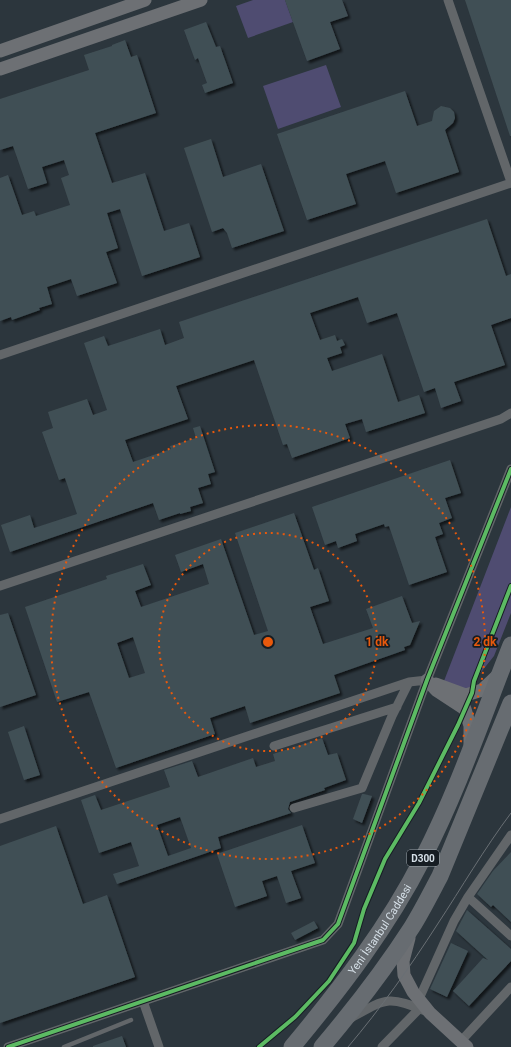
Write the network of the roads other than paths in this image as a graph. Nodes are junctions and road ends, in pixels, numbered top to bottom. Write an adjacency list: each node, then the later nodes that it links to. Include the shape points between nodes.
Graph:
1 (145, 0): 4 (street)
2 (201, 0): 5 (street)
3 (448, 0): 6 (street)
4 (0, 50)
5 (0, 69)
6 (511, 182): 7 (street)
7 (0, 355)
8 (511, 413): 10 (street, via 501,419)
9 (511, 469): 13 (street)
10 (0, 586)
11 (511, 645): 12 (highway, Yeni İstanbul Caddesi / D300)
12 (500, 672): 13 (street, via 482,690 466,695); 18 (highway, Yeni İstanbul Caddesi / D300)
13 (427, 680): 14 (street); 18 (street, via 436,690 465,708 470,726); 26 (street, via 338,924 322,940)
14 (409, 682): 16 (street); 20 (street)
15 (511, 704): 23 (highway, D300, via 440,876)
16 (397, 707): 17 (street); 19 (street, via 362,788)
17 (274, 746)
18 (469, 754): 34 (highway, Yeni İstanbul Caddesi / D300, via 438,829 404,892 361,959)
19 (294, 808)
20 (0, 819)
21 (511, 835): 22 (street)
22 (468, 897): 24 (street); 27 (street, via 454,921)
23 (412, 927): 27 (street, via 404,953 403,969); 29 (highway, D300)
24 (511, 936)
25 (511, 986): 30 (street)
26 (143, 1001): 31 (street); 33 (street)
27 (423, 1007): 29 (street, via 386,1001); 30 (street); 36 (street)
28 (131, 1020): 32 (lane)
29 (341, 1024): 35 (highway, D300)
30 (464, 1044)
31 (8, 1047)
32 (64, 1047)
33 (158, 1047)
34 (292, 1047)
35 (322, 1047)
36 (382, 1047)

